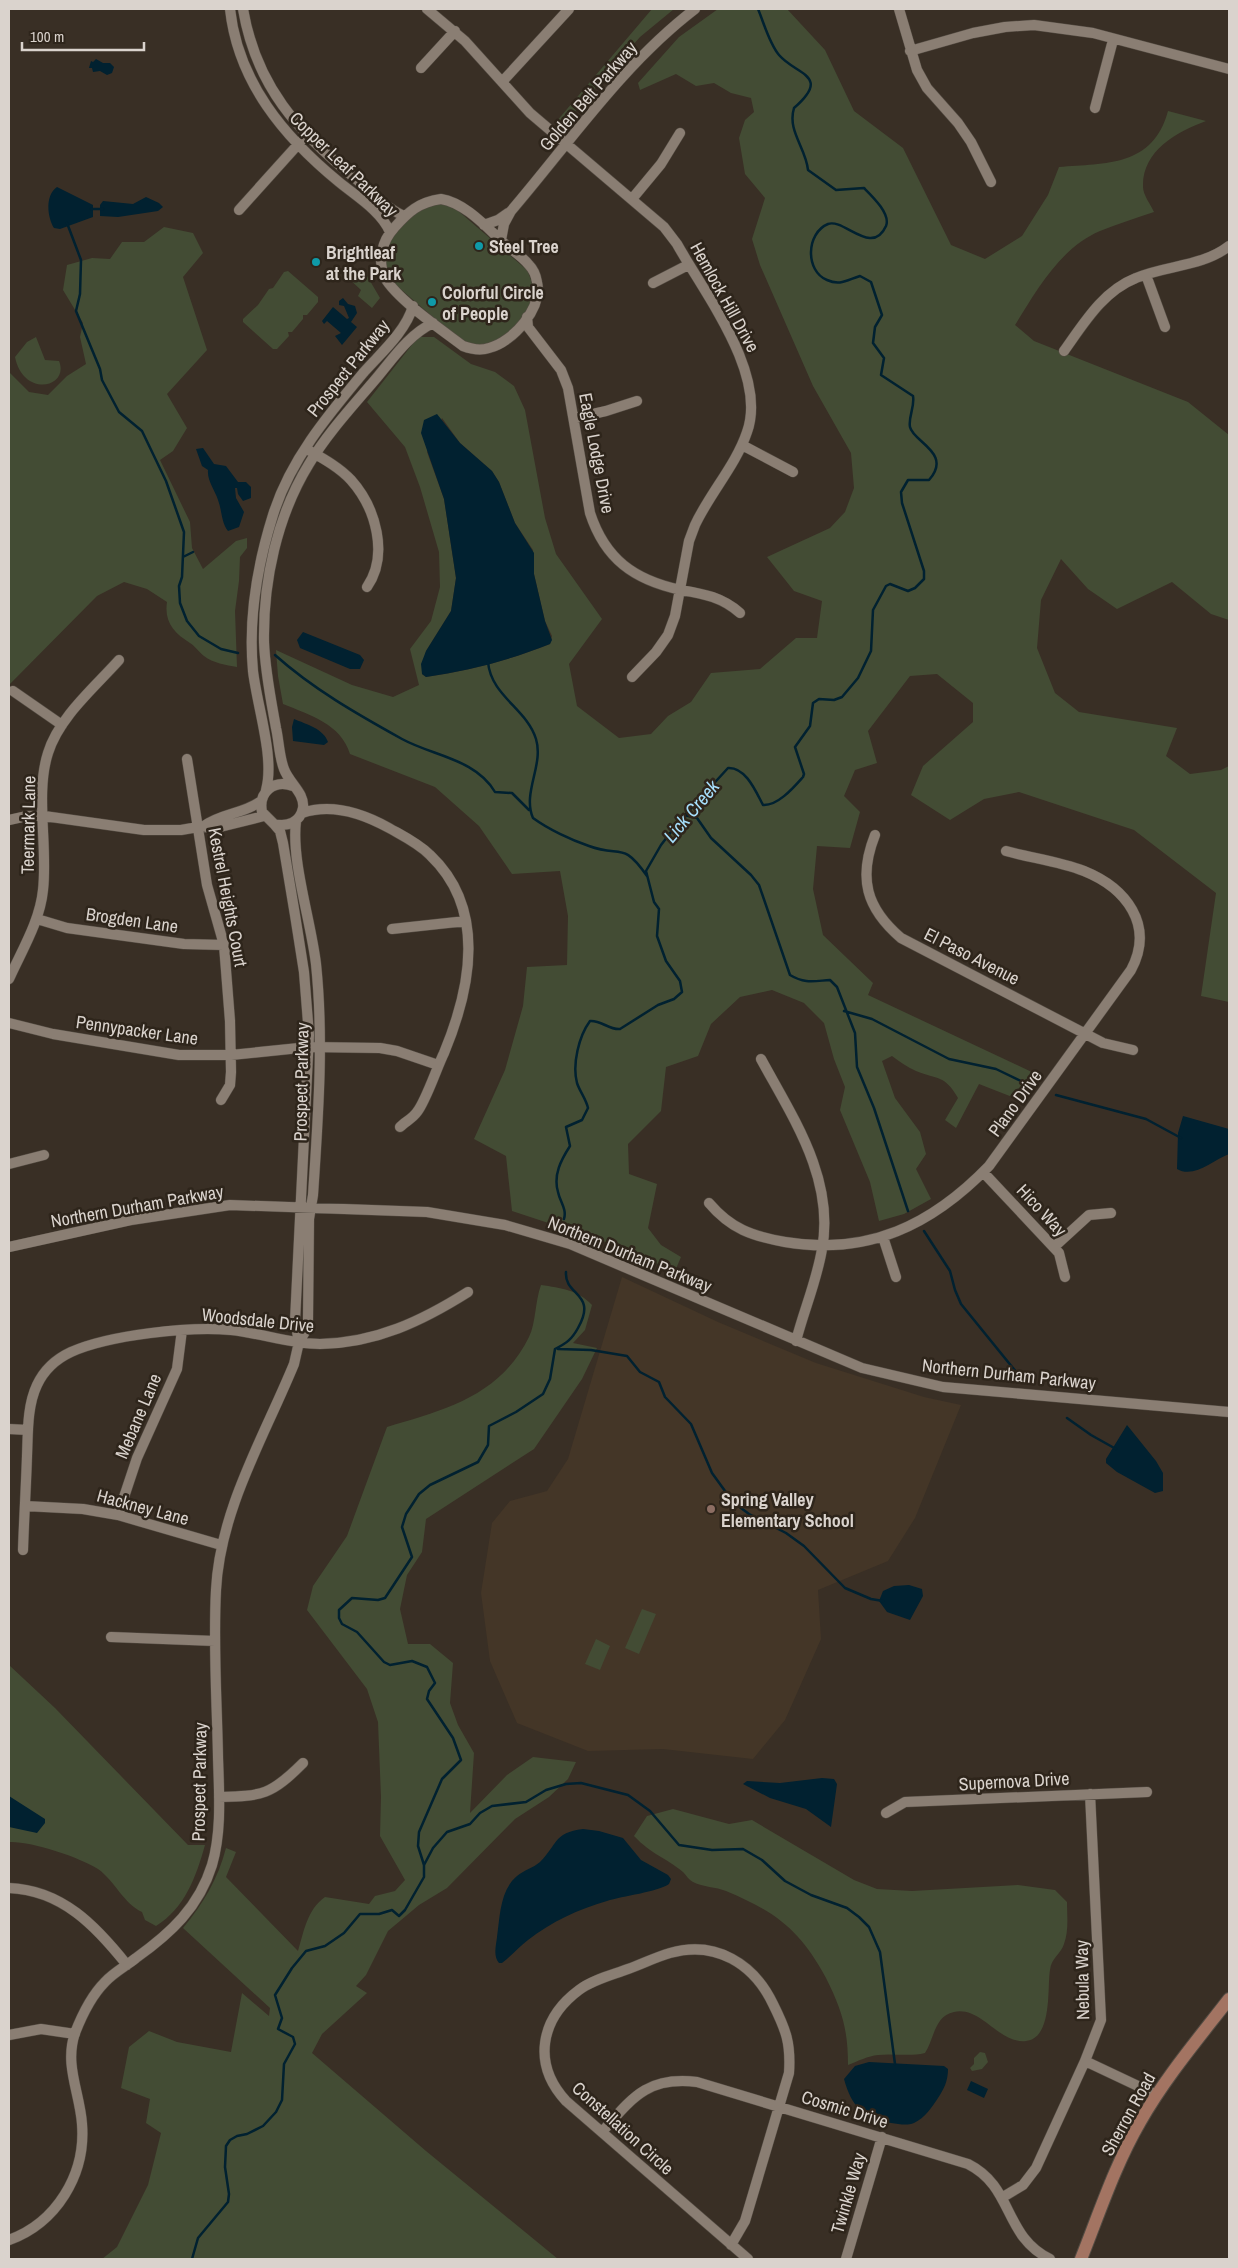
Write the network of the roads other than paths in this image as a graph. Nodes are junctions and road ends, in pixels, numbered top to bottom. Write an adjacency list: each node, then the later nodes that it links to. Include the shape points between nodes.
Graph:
1 (230, 9): 17 (street, Copper Leaf Parkway, via 238,47 248,73 274,118)
2 (243, 9): 15 (street, Copper Leaf Parkway, via 260,66 286,112)
3 (428, 9): 7 (street, Hemlock Hill Drive)
4 (569, 9): 12 (street)
5 (695, 9): 16 (street, Golden Belt Parkway, via 637,62)
6 (899, 9): 9 (street)
7 (455, 31): 10 (street); 12 (street, Hemlock Hill Drive)
8 (1113, 40): 9 (street, via 1060,27 1024,26 973,33); 11 (street); 13 (street)
9 (910, 51): 18 (street, via 927,88 971,142)
10 (421, 68)
11 (1229, 69)
12 (502, 82): 16 (street, Hemlock Hill Drive, via 530,113)
13 (1095, 108)
14 (680, 133): 19 (street, via 661,164)
15 (306, 136): 17 (street); 22 (street, Copper Leaf Parkway)
16 (567, 143): 19 (street, Hemlock Hill Drive); 21 (street, Golden Belt Parkway)
17 (297, 145): 20 (street); 24 (street, Copper Leaf Parkway, via 370,208)
18 (991, 182)
19 (632, 199): 27 (street, Hemlock Hill Drive, via 664,227)
20 (239, 210)
21 (511, 211): 23 (street, Golden Belt Parkway); 25 (street, Golden Belt Parkway)
22 (404, 216): 23 (street, via 421,203 441,199 461,207); 24 (street)
23 (484, 225): 25 (street)
24 (390, 232): 30 (street, via 383,246 381,267 391,286)
25 (501, 240): 31 (street, via 529,265 535,275 537,298)
26 (1229, 246): 28 (street, via 1202,260)
27 (688, 265): 29 (street); 39 (street, Hemlock Hill Drive, via 729,334 746,371 752,412)
28 (1146, 275): 33 (street); 36 (street, via 1118,288 1099,303)
29 (653, 283)
30 (413, 306): 32 (street); 40 (street, Prospect Parkway, via 404,325)
31 (527, 317): 34 (street); 35 (street, Eagle Lodge Drive)
32 (433, 323): 34 (street, via 472,349 489,348); 41 (street, Prospect Parkway, via 414,334 331,431)
33 (1165, 327)
34 (511, 336): 35 (street)
35 (535, 339): 38 (street, Eagle Lodge Drive, via 561,370)
36 (1064, 350)
37 (637, 401): 38 (street)
38 (574, 418): 44 (street, Eagle Lodge Drive, via 590,513 601,540 615,558 633,572 658,584)
39 (742, 445): 42 (street); 44 (street, Hemlock Hill Drive, via 695,525)
40 (305, 449): 41 (street); 52 (street, Prospect Parkway, via 285,483 274,512 263,547 254,601 251,644 270,771)
41 (315, 455): 43 (street, via 349,478 364,498 374,524 379,558 375,575); 51 (street, Prospect Parkway, via 285,515 275,550 265,610 268,685 283,768)
42 (793, 472)
43 (367, 587)
44 (679, 589): 45 (street, Eagle Lodge Drive, via 728,602); 47 (street, Hemlock Hill Drive, via 668,635)
45 (740, 613)
46 (119, 660): 49 (street, Teermark Lane)
47 (632, 677)
48 (13, 691): 49 (street)
49 (62, 725): 55 (street, Teermark Lane, via 44,767)
50 (187, 759): 60 (street, Kestrel Heights Court)
51 (295, 788): 52 (street, via 279,784); 54 (street); 57 (street, Prospect Parkway, via 303,800)
52 (266, 790): 53 (street, Prospect Parkway)
53 (261, 801): 56 (street); 60 (street, via 248,810 210,821)
54 (324, 808): 57 (street); 64 (street, via 368,818 423,849 450,878 461,900)
55 (44, 816): 58 (street); 60 (street, via 144,830); 63 (street, Teermark Lane, via 43,890)
56 (264, 816): 59 (street, Prospect Parkway); 60 (street, via 212,829)
57 (299, 817): 59 (street, via 286,826); 71 (street, Prospect Parkway, via 295,842 316,964)
58 (9, 820)
59 (274, 824): 70 (street, Prospect Parkway, via 283,843 304,972)
60 (201, 827): 66 (street, Kestrel Heights Court, via 207,885)
61 (875, 835): 69 (street, El Paso Avenue, via 865,869 866,883 875,909 890,929 915,946)
62 (1006, 852): 69 (street, Plano Drive, via 1084,871 1120,894 1133,910 1141,936 1135,962)
63 (37, 919): 66 (street, Brogden Lane, via 106,934 184,944); 67 (street, Teermark Lane)
64 (466, 921): 65 (street); 75 (street, via 468,960 464,996)
65 (392, 928)
66 (224, 945): 73 (street, Kestrel Heights Court)
67 (9, 979)
68 (9, 1023): 73 (street, Pennypacker Lane, via 53,1034 171,1053)
69 (1086, 1033): 72 (street, El Paso Avenue, via 1108,1044); 80 (street, Plano Drive)
70 (309, 1047): 71 (street, Pennypacker Lane); 73 (street, Pennypacker Lane); 82 (street, Prospect Parkway)
71 (321, 1048): 75 (street, Pennypacker Lane, via 397,1050); 82 (street, Prospect Parkway, via 313,1195)
72 (1133, 1050)
73 (231, 1055): 76 (street, Kestrel Heights Court, via 230,1085)
74 (761, 1059): 86 (street, via 817,1170 824,1206)
75 (438, 1065): 77 (street, via 418,1112)
76 (222, 1100)
77 (400, 1126)
78 (44, 1155): 79 (street)
79 (9, 1164)
80 (983, 1172): 84 (street, Plano Drive, via 967,1189 933,1214); 87 (street, Hico Way)
81 (709, 1203): 86 (street, Plano Drive, via 723,1220 738,1228 778,1241)
82 (305, 1206): 85 (street, Northern Durham Parkway, via 230,1205 192,1210); 92 (street, Northern Durham Parkway, via 427,1212 531,1232 610,1260); 93 (street, Prospect Parkway, via 295,1321)
83 (1111, 1213): 87 (street, via 1088,1215)
84 (883, 1237): 86 (street, Plano Drive); 89 (street)
85 (9, 1247)
86 (823, 1247): 92 (street)
87 (1054, 1247): 88 (street, Hico Way, via 1059,1253)
88 (1064, 1277)
89 (896, 1278)
90 (468, 1292): 93 (street, Woodsdale Drive, via 436,1312 395,1330 341,1342)
91 (182, 1330): 93 (street, Woodsdale Drive, via 232,1330); 96 (street, Woodsdale Drive, via 121,1339 72,1352 56,1360 35,1388); 98 (street, Mebane Lane, via 177,1368 137,1458)
92 (796, 1341): 94 (street, Northern Durham Parkway, via 862,1368 943,1387)
93 (299, 1342): 99 (street, Prospect Parkway, via 294,1364 233,1506)
94 (1229, 1412)
95 (9, 1429): 96 (street)
96 (28, 1430): 97 (street, Woodsdale Drive)
97 (25, 1506): 98 (street, Hackney Lane, via 62,1507); 100 (street, Woodsdale Drive)
98 (118, 1515): 99 (street, Hackney Lane)
99 (221, 1545): 102 (street, Prospect Parkway)
100 (23, 1550)
101 (111, 1637): 102 (street)
102 (215, 1641): 106 (street, Prospect Parkway)
103 (303, 1763): 106 (street, via 281,1785 267,1792)
104 (1147, 1792): 105 (street, Supernova Drive)
105 (1090, 1794): 107 (street, Supernova Drive, via 906,1802); 113 (street, Nebula Way, via 1102,2011 1099,2028)
106 (219, 1797): 109 (street, Prospect Parkway, via 218,1835 212,1864 199,1897 177,1925)
107 (886, 1813)
108 (9, 1888): 109 (street, via 63,1903 96,1929)
109 (127, 1965): 111 (street, Prospect Parkway, via 105,1981 87,2006)
110 (1229, 1999): 114 (main road, Sherron Road)
111 (75, 2034): 112 (street, via 41,2029); 119 (street, Prospect Parkway, via 71,2060 82,2124 80,2157 63,2197 47,2217 27,2233)
112 (9, 2036)
113 (1085, 2060): 114 (street); 118 (street, Nebula Way, via 1036,2168 1023,2185)
114 (1157, 2095): 124 (main road, Sherron Road, via 1129,2143)
115 (779, 2106): 116 (street, Cosmic Drive, via 697,2082 663,2082 632,2097); 116 (street, Constellation Circle, via 789,2073 791,2050 787,2031 758,1978 746,1966 728,1956 692,1950 672,1952 580,1989 557,2009 546,2032 544,2055 548,2076 555,2089); 117 (street, Cosmic Drive); 120 (street, Constellation Circle, via 745,2221)
116 (602, 2132): 120 (street, Constellation Circle)
117 (882, 2137): 118 (street, Cosmic Drive, via 982,2170); 122 (street, Twinkle Way)
118 (1003, 2197): 123 (street, Cosmic Drive, via 1024,2241)
119 (9, 2240)
120 (731, 2245): 121 (street, Constellation Circle)
121 (748, 2259)
122 (846, 2259)
123 (1050, 2259)
124 (1081, 2259)

